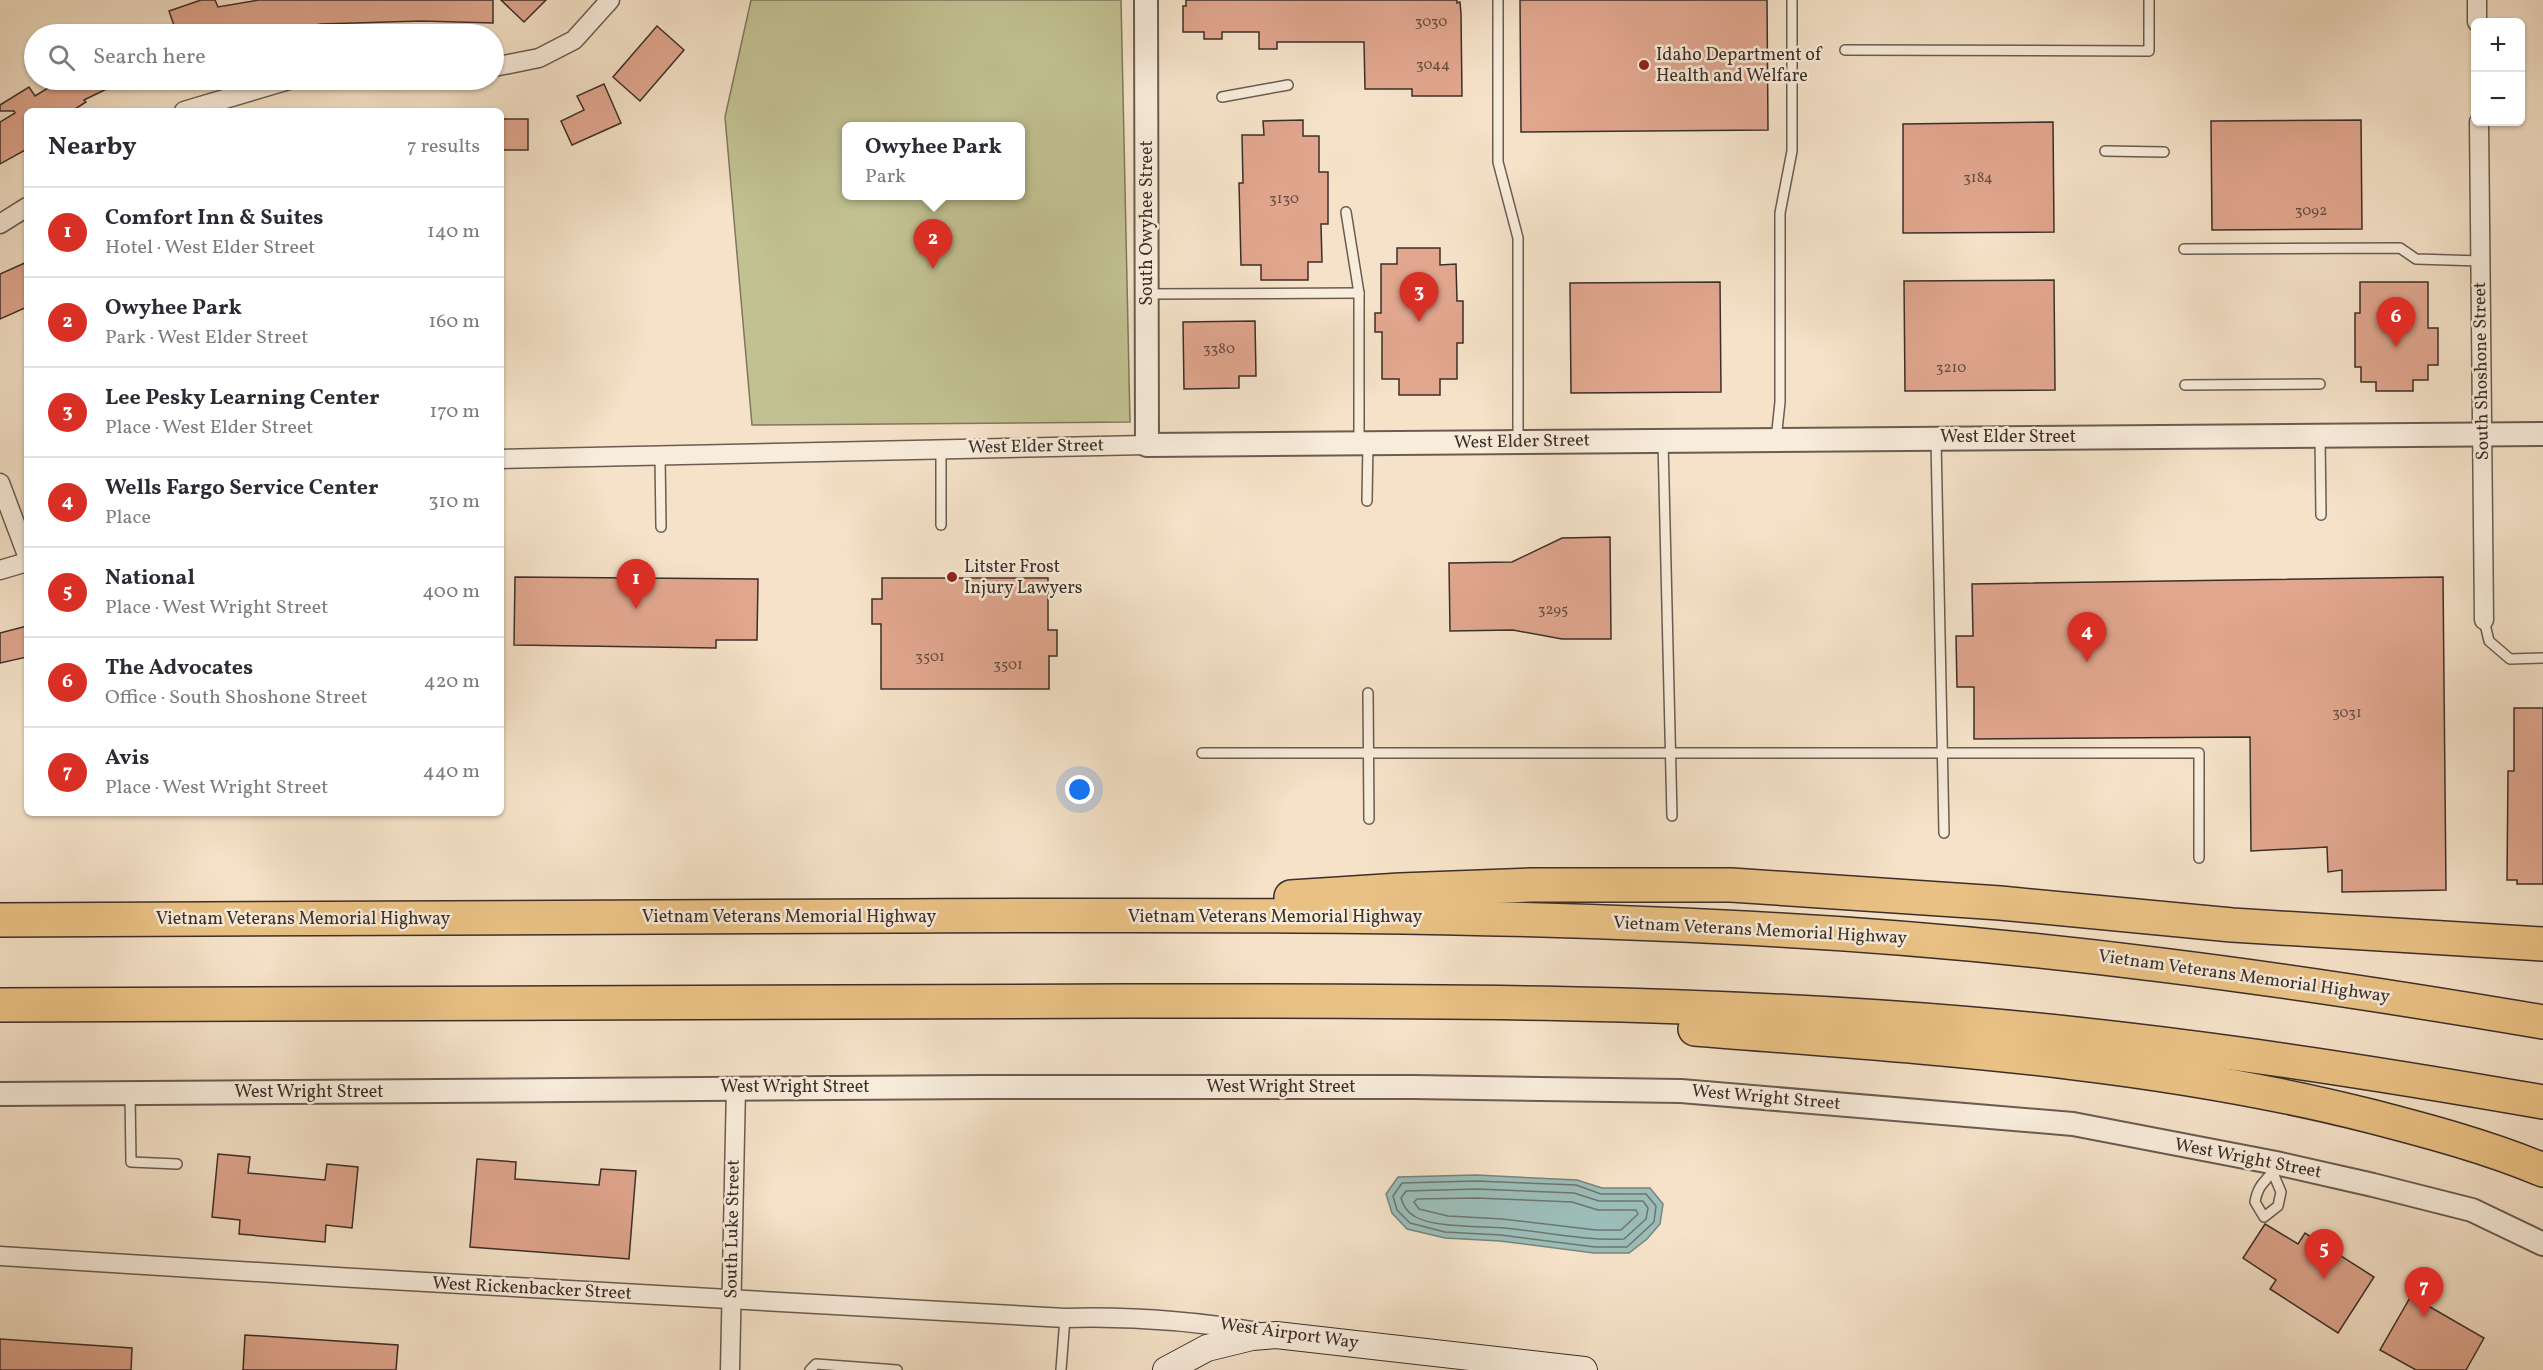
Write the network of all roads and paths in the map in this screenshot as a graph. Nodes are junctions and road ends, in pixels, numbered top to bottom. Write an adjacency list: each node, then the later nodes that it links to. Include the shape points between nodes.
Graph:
1 (610, 0): 9 (street, via 574,40 539,58)
2 (1146, 0): 23 (street, South Owyhee Street)
3 (1498, 0): 32 (lane, via 1498,162 1518,238)
4 (1792, 0): 31 (lane, via 1792,151 1780,213 1780,402)
5 (2149, 0): 8 (lane, via 2149,51)
6 (2477, 0): 7 (street)
7 (2477, 18)
8 (1845, 50)
9 (504, 65)
10 (1288, 85): 12 (lane)
11 (255, 90): 13 (street)
12 (1222, 97)
13 (194, 108)
14 (2479, 126): 21 (street, South Shoshone Street)
15 (2105, 151): 16 (lane)
16 (2164, 152)
17 (24, 209): 19 (street)
18 (1346, 212): 22 (lane)
19 (0, 224)
20 (2184, 249): 21 (lane, via 2400,248 2416,259)
21 (2480, 261): 26 (street, South Shoshone Street)
22 (1359, 293): 23 (lane); 33 (lane)
23 (1146, 294): 34 (street, South Owyhee Street)
24 (2320, 384): 25 (lane)
25 (2185, 385)
26 (2482, 433): 27 (street, West Elder Street); 28 (street, West Elder Street); 46 (street, South Shoshone Street)
27 (2543, 434)
28 (2320, 435): 29 (street, West Elder Street); 40 (lane)
29 (1936, 438): 31 (street, West Elder Street); 52 (lane)
30 (1663, 440): 31 (street, West Elder Street); 32 (street, West Elder Street); 51 (lane)
31 (1776, 440)
32 (1518, 442): 33 (street, West Elder Street)
33 (1364, 443): 34 (street, West Elder Street); 39 (lane)
34 (1147, 445): 35 (street, West Elder Street)
35 (941, 450): 36 (street, West Elder Street); 41 (lane)
36 (660, 455): 37 (street, West Elder Street); 42 (lane)
37 (504, 459)
38 (0, 483): 43 (street)
39 (1368, 501)
40 (2321, 515)
41 (941, 525)
42 (661, 526)
43 (24, 547)
44 (24, 563): 45 (street)
45 (0, 570)
46 (2484, 620): 47 (lane, via 2489,641 2510,659)
47 (2543, 658)
48 (1368, 693): 50 (lane)
49 (1202, 753): 50 (lane)
50 (1368, 753): 51 (lane); 54 (lane)
51 (1670, 753): 52 (lane); 53 (lane)
52 (1944, 753): 55 (lane); 56 (lane, via 2199,753)
53 (1672, 816)
54 (1369, 819)
55 (1944, 833)
56 (2199, 858)
57 (1058, 915): 58 (highway, Vietnam Veterans Memorial Highway); 59 (highway, via 1400,890 1532,885 1731,885 2000,903 2232,925); 62 (highway, Vietnam Veterans Memorial Highway, via 1482,919 1794,931 1974,945 2229,973)
58 (0, 920)
59 (2543, 944)
60 (1325, 1001): 61 (highway); 66 (highway, via 1708,1009 1968,1023 2240,1052); 68 (highway, via 1798,1038 2020,1058 2180,1078 2305,1100 2381,1119)
61 (0, 1005)
62 (2543, 1022)
63 (736, 1088): 64 (street, West Wright Street); 69 (street, West Wright Street, via 1681,1092 2073,1124 2472,1210); 71 (street, South Luke Street)
64 (130, 1093): 65 (street, West Wright Street); 67 (lane, via 131,1162)
65 (0, 1094)
66 (2543, 1102)
67 (177, 1164)
68 (2543, 1170)
69 (2543, 1244)
70 (0, 1256): 71 (street, West Rickenbacker Street)
71 (731, 1300): 72 (street, West Rickenbacker Street); 74 (street, South Luke Street)
72 (1065, 1318): 73 (street, West Airport Way, via 1207,1323); 77 (lane)
73 (1276, 1335): 78 (main road, via 1207,1348); 79 (main road, West Airport Way)
74 (730, 1370)
75 (810, 1370): 76 (lane, via 816,1364)
76 (897, 1370)
77 (1061, 1370)
78 (1166, 1370)
79 (1584, 1370)

